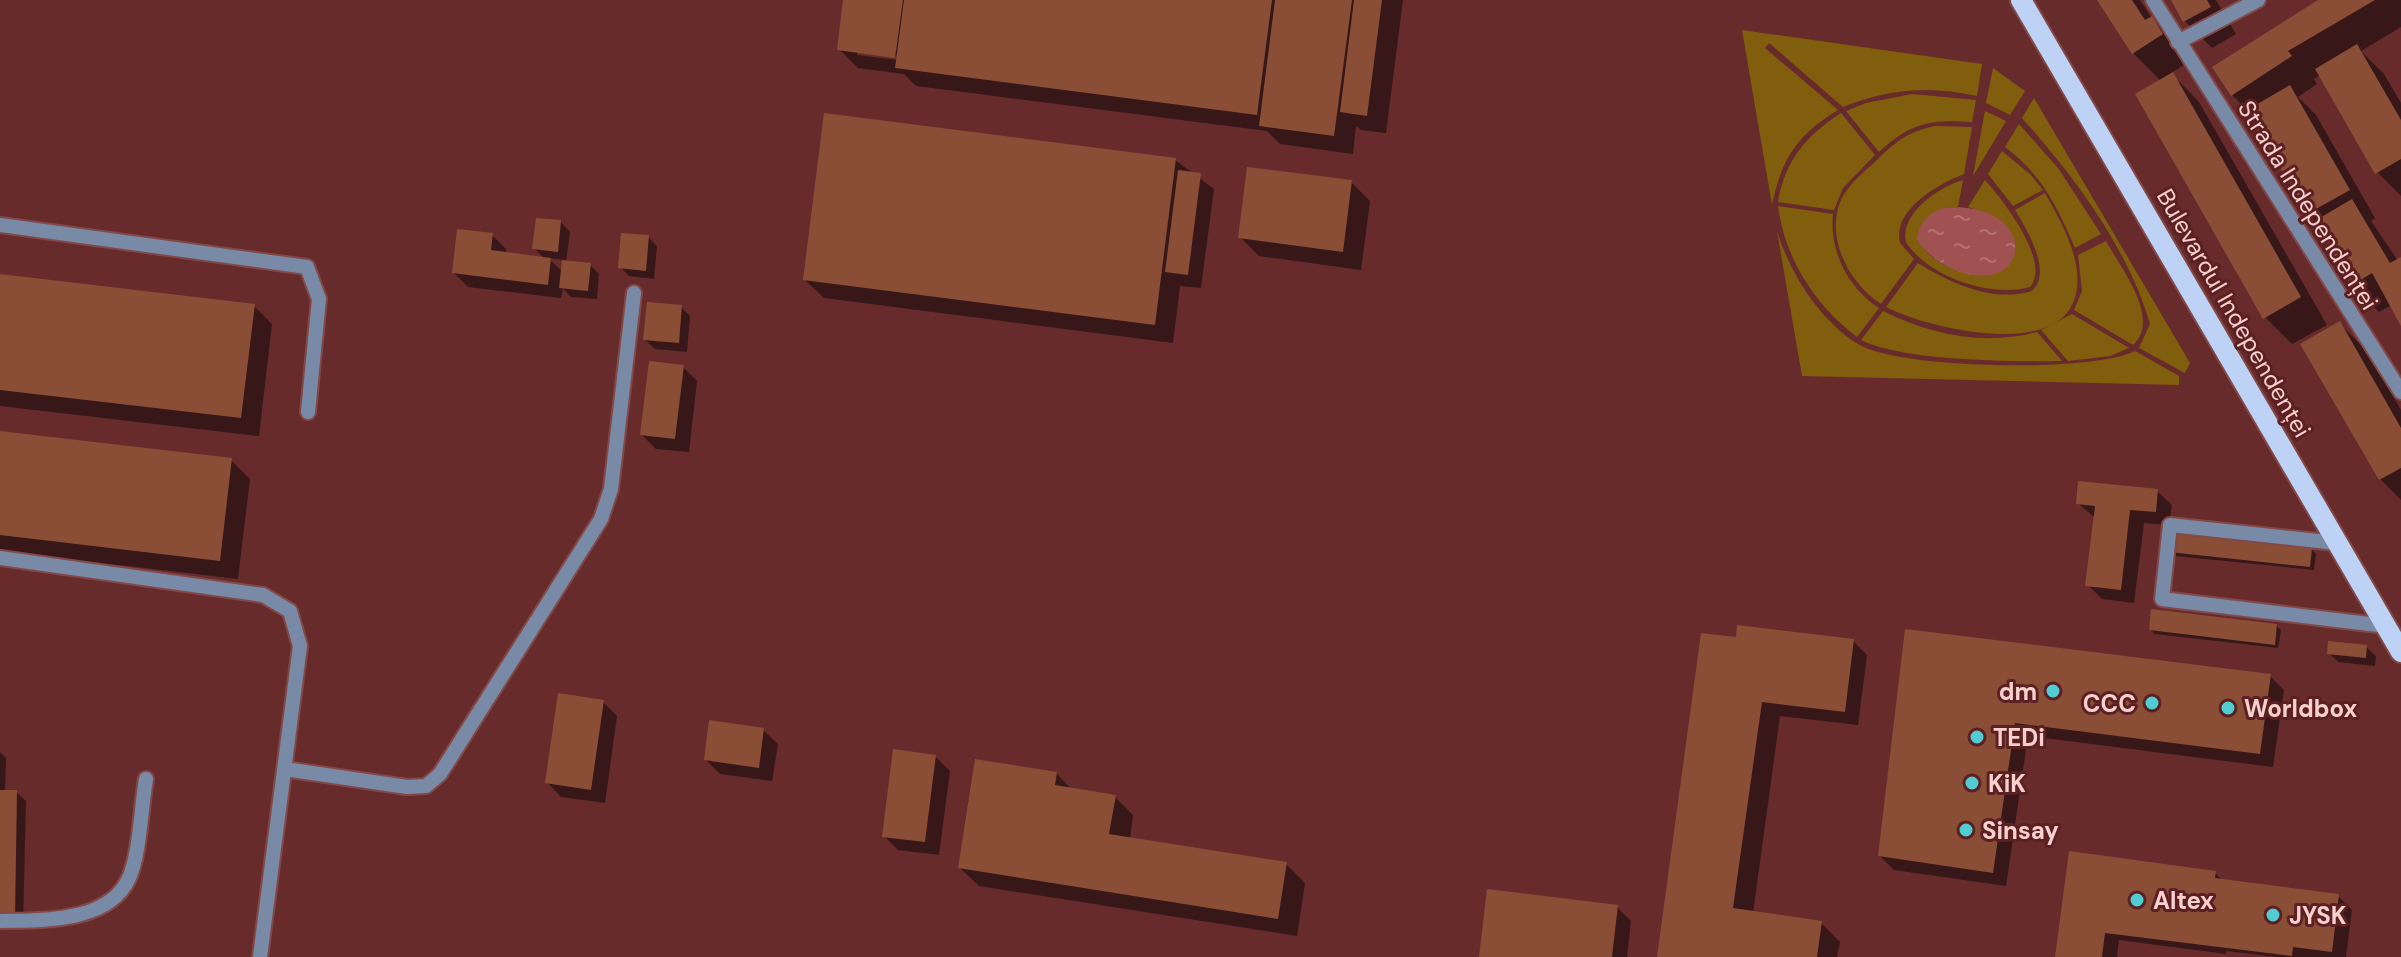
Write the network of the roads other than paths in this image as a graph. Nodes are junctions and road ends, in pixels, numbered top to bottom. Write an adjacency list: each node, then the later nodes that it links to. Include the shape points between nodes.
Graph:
1 (2021, 0): 11 (main road, Bulevardul Independenței)
2 (2153, 0): 6 (street, Strada Independenței)
3 (2222, 0): 5 (street)
4 (2258, 0): 5 (street)
5 (2230, 14): 6 (street)
6 (2178, 42): 9 (street, Strada Independenței)
7 (0, 225): 10 (street, via 307,267 319,299)
8 (634, 293): 15 (street, via 611,489 601,519 440,774 426,786 407,787)
9 (2401, 392)
10 (308, 412)
11 (2336, 543): 13 (main road, Bulevardul Independenței); 13 (street, via 2175,523 2168,528 2162,599)
12 (0, 558): 15 (street, via 263,595 290,611 300,646)
13 (2386, 626): 14 (main road, Bulevardul Independenței)
14 (2401, 652)
15 (285, 769): 18 (street)
16 (146, 779): 17 (street, via 130,877 115,899 87,913)
17 (0, 921)
18 (260, 957)

